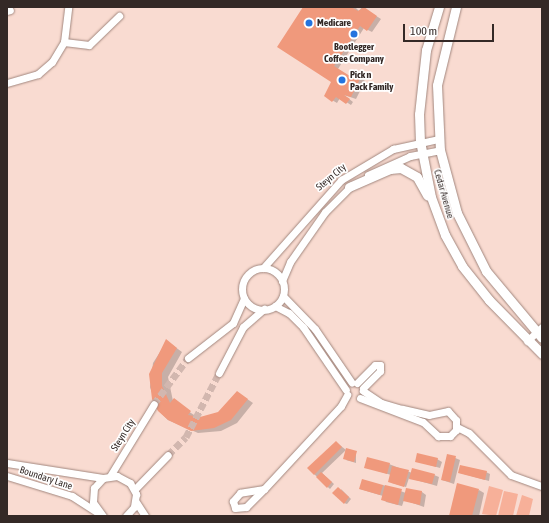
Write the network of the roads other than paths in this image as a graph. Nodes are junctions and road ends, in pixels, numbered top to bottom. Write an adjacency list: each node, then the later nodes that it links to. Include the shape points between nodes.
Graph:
1 (68, 7): 5 (street)
2 (439, 7): 8 (main road, Cedar Avenue, via 423,70)
3 (456, 7): 7 (main road, Cedar Avenue, via 436,85)
4 (119, 16): 5 (street, via 89,45)
5 (64, 42): 6 (street, via 52,62 38,74)
6 (7, 83)
7 (438, 139): 8 (street, Steyn City); 9 (main road, Cedar Avenue)
8 (420, 141): 10 (main road, Cedar Avenue); 13 (street, Steyn City, via 376,158 341,180)
9 (440, 150): 10 (street, Steyn City); 19 (main road, Cedar Avenue, via 458,213 486,271)
10 (422, 153): 11 (street, Steyn City, via 384,166); 12 (main road, Cedar Avenue)
11 (349, 187): 12 (main road, via 390,169 406,170 421,182); 14 (street, Steyn City, via 310,231)
12 (437, 216): 20 (main road, Cedar Avenue, via 453,250 475,284)
13 (263, 268): 14 (street, via 274,271); 16 (street, via 245,278)
14 (282, 280): 15 (street)
15 (283, 296): 17 (street); 24 (street, via 315,329)
16 (244, 298): 18 (street, via 250,305); 22 (street, via 233,323)
17 (275, 306): 18 (street); 25 (street, via 300,323)
18 (264, 309): 23 (street, via 243,327)
19 (540, 332): 20 (street)
20 (528, 341): 21 (main road, Cedar Avenue)
21 (542, 354)
22 (188, 358)
23 (219, 373)
24 (359, 386): 25 (street); 26 (street); 28 (street, via 390,407 429,416 448,411)
25 (348, 395): 26 (street); 35 (street, via 341,406)
26 (360, 398): 28 (street, via 423,422 438,436 450,436)
27 (154, 404): 32 (street, Steyn City)
28 (457, 423): 33 (street, via 482,441 515,478)
29 (168, 455): 34 (street)
30 (7, 463): 32 (street, Boundary Lane)
31 (7, 476): 37 (street, Boundary Lane, via 72,496)
32 (106, 477): 34 (street, Boundary Lane, via 124,478); 37 (street, Steyn City, via 92,495)
33 (542, 486)
34 (135, 489): 36 (street)
35 (264, 489)
36 (136, 502): 38 (street); 39 (street)
37 (101, 515)
38 (126, 516)
39 (145, 516)

